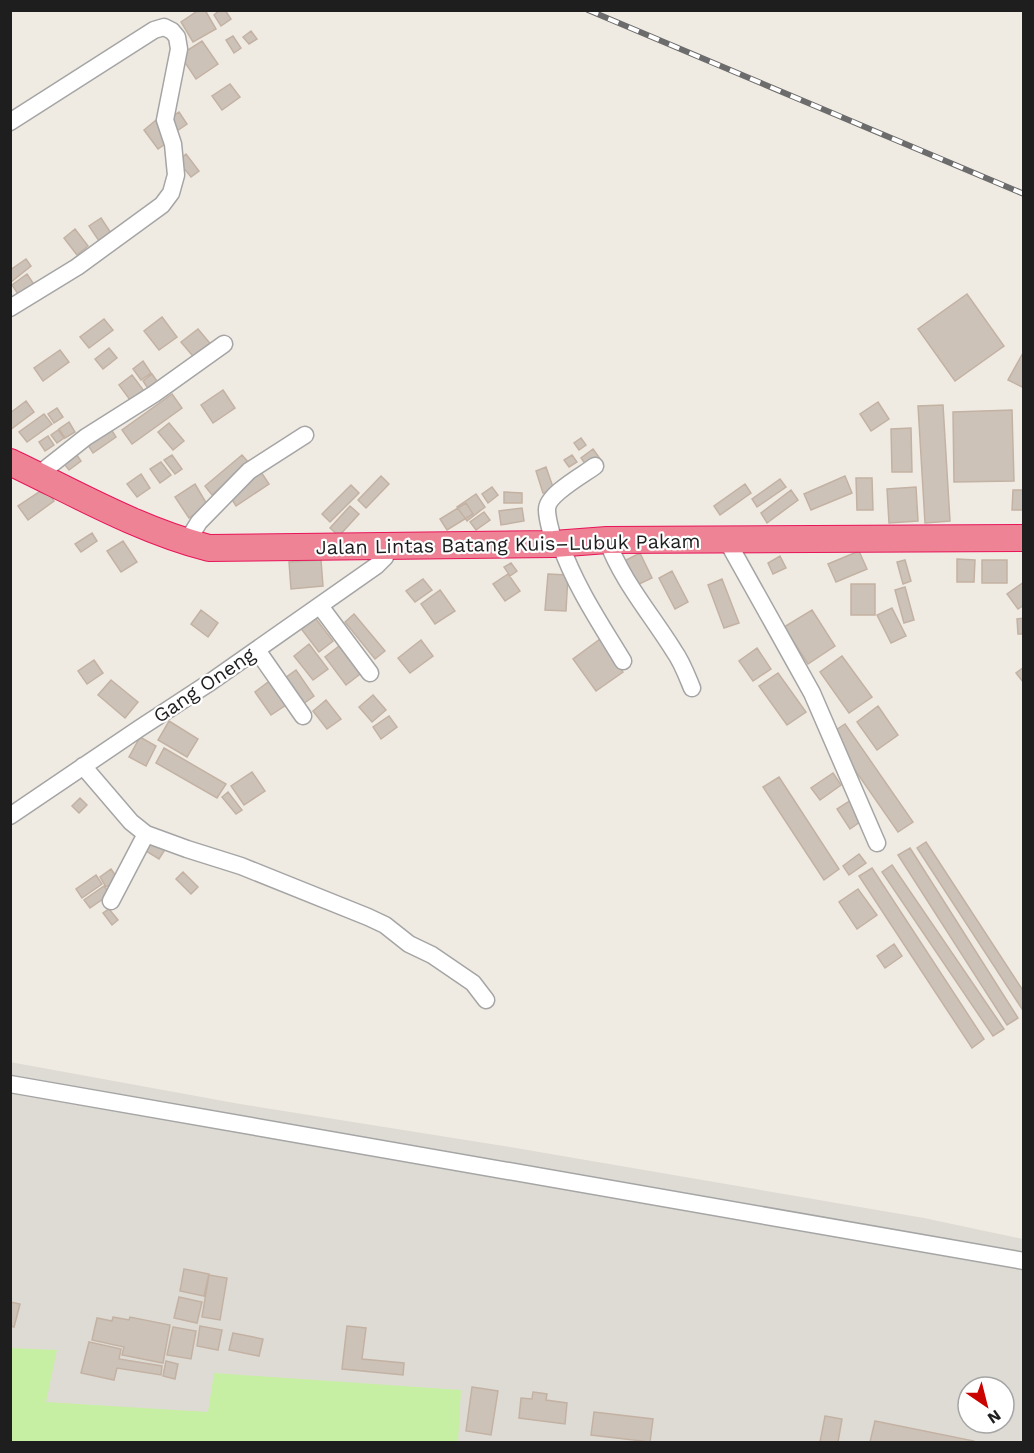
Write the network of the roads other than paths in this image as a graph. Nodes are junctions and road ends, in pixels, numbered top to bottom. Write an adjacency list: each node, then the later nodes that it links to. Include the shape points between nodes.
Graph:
1 (10, 122): 2 (street, via 154,30 164,27 177,37 179,49 165,120 173,144 176,175 171,193 162,205 77,267)
2 (10, 308)
3 (224, 344): 7 (street, via 86,436)
4 (305, 435): 11 (street, via 249,471 199,522)
5 (10, 462): 7 (highway, Jalan Lintas Batang Kuis–Lubuk Pakam)
6 (595, 466): 12 (street, via 548,502)
7 (38, 475): 11 (highway, Jalan Lintas Batang Kuis–Lubuk Pakam)
8 (1023, 538): 9 (highway, Jalan Lintas Batang Kuis–Lubuk Pakam)
9 (726, 539): 10 (highway, Jalan Lintas Batang Kuis–Lubuk Pakam); 23 (street, via 812,693)
10 (607, 540): 12 (highway, Jalan Lintas Batang Kuis–Lubuk Pakam); 18 (street, via 612,556 676,653)
11 (186, 543): 13 (highway, Jalan Lintas Batang Kuis–Lubuk Pakam, via 209,549)
12 (557, 544): 13 (highway, Jalan Lintas Batang Kuis–Lubuk Pakam); 16 (street)
13 (389, 547): 14 (street, Gang Oneng, via 376,566)
14 (320, 606): 15 (street, Gang Oneng); 17 (street)
15 (257, 651): 19 (street); 20 (street, Gang Oneng)
16 (623, 661)
17 (370, 673)
18 (692, 688)
19 (303, 716)
20 (83, 766): 21 (street, Gang Oneng); 22 (street)
21 (10, 816)
22 (146, 834): 24 (street); 25 (street, via 241,866 377,921 473,983)
23 (877, 843)
24 (111, 901)
25 (486, 1000)
26 (10, 1084): 27 (street)
27 (1023, 1261)

